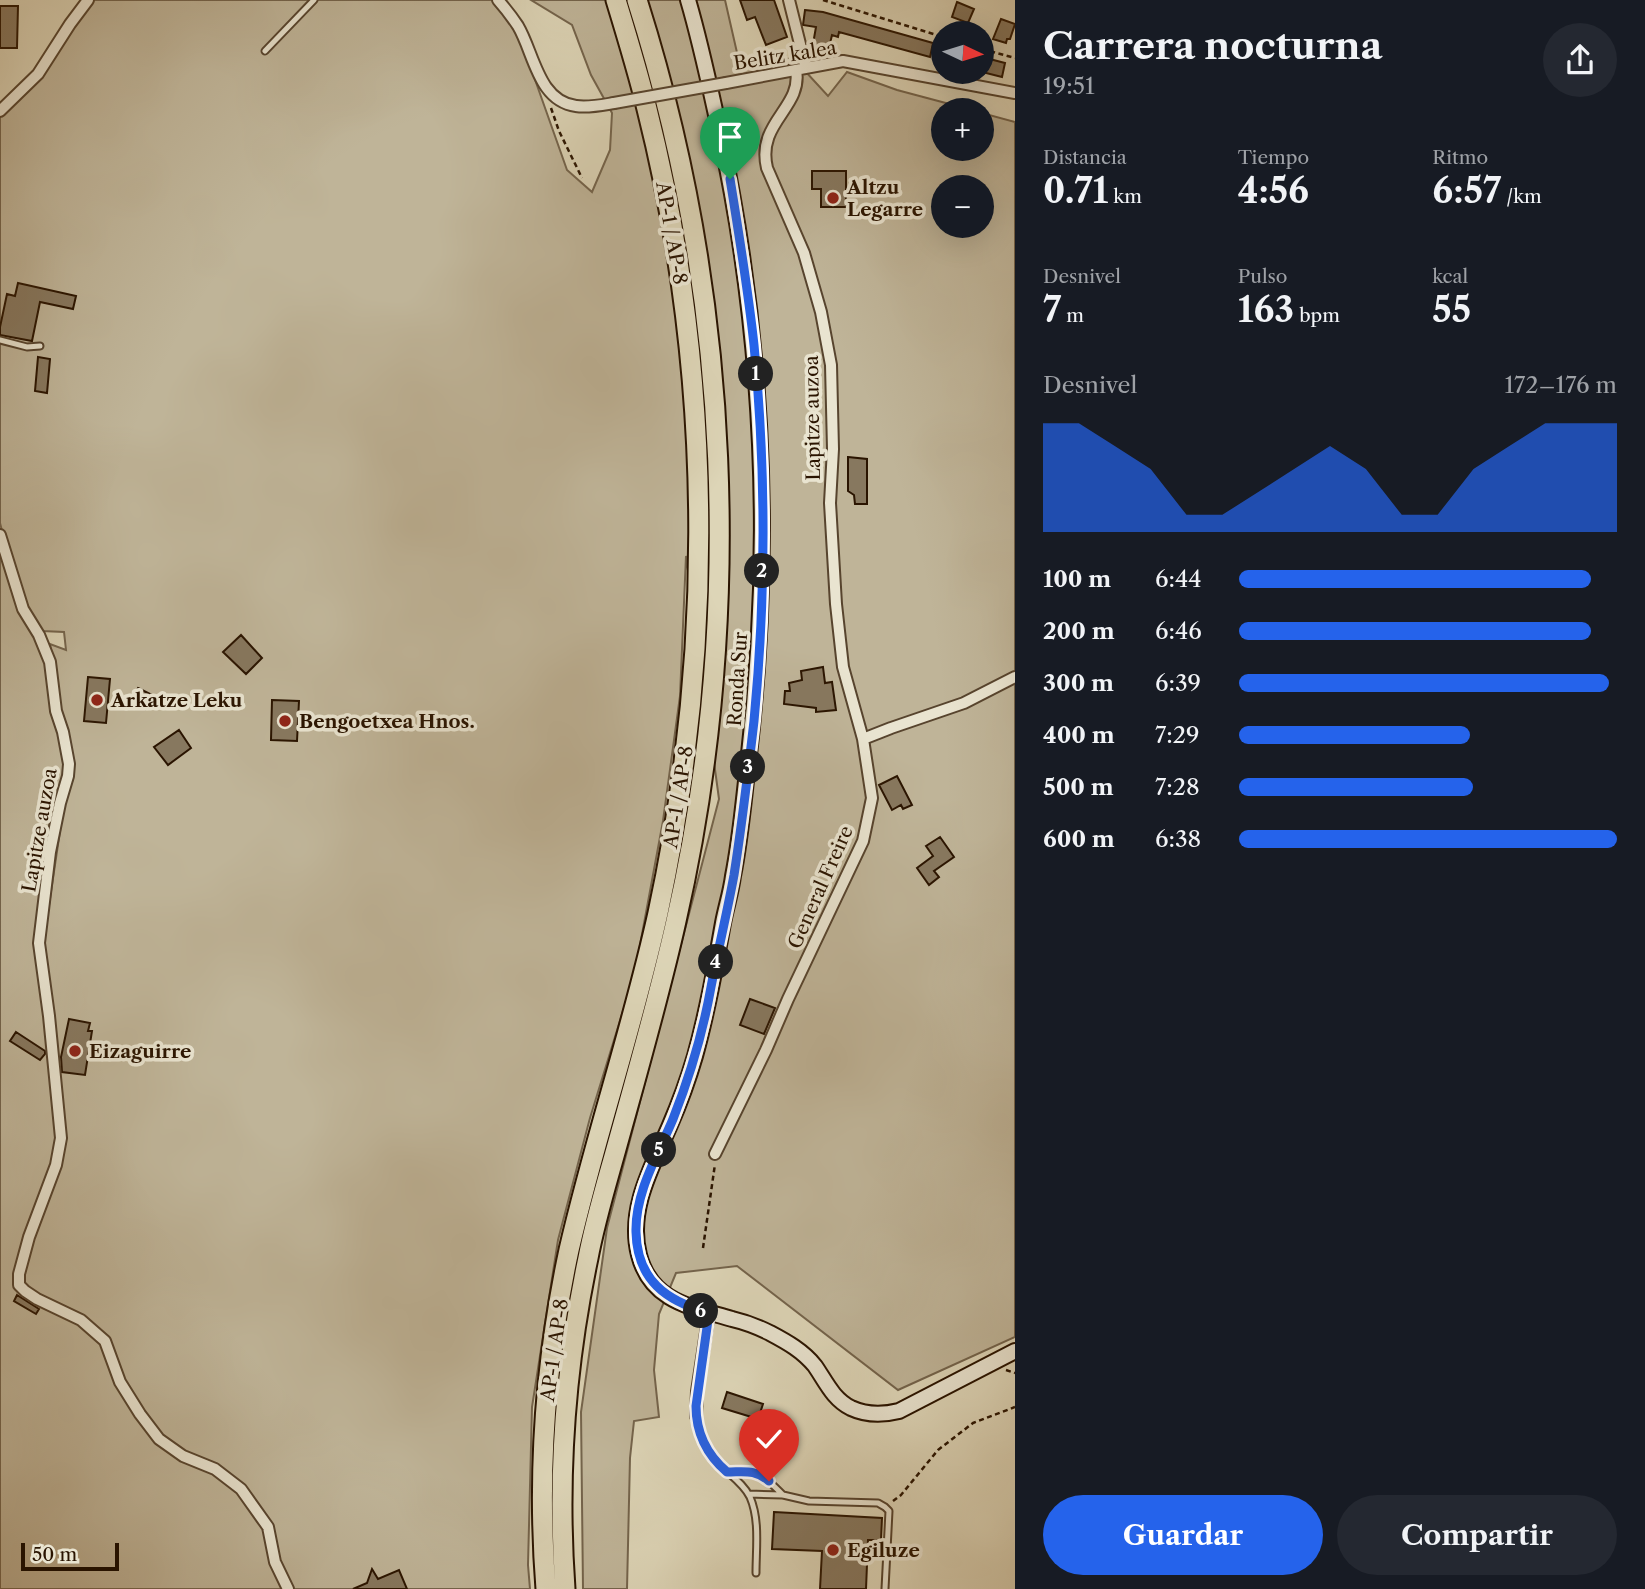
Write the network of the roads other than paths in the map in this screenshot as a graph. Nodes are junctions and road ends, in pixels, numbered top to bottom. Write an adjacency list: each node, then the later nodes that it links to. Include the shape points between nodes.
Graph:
1 (88, 0): 11 (street, via 38,74)
2 (314, 0): 8 (lane)
3 (498, 0): 9 (street, Belitz kalea, bridge, via 518,25 544,84 573,106 614,103)
4 (615, 0): 26 (highway, AP-1 / AP-8, via 661,169 682,288 698,458 698,596 691,699 669,858 575,1228 553,1337 542,1469)
5 (637, 0): 27 (highway, AP-1 / AP-8, via 668,108 702,285 718,457 717,631 706,747 686,872 664,974 588,1254 573,1339 562,1469)
6 (688, 0): 18 (main road, Ronda Sur, via 730,179 746,278 760,443 762,597 740,833 710,996 683,1091 641,1194 636,1229 638,1252 654,1284 673,1300)
7 (789, 0): 9 (street)
8 (265, 51)
9 (801, 69): 10 (street, Belitz kalea, via 843,61); 16 (street, Lapitze auzoa, via 795,89 768,135 765,157 804,253 831,365 830,503 836,604 844,667)
10 (1015, 93)
11 (0, 111)
12 (0, 340): 13 (lane)
13 (40, 346)
14 (0, 535): 25 (street, Lapitze auzoa, via 23,609 50,662 69,764 50,852 39,943 61,1138 56,1165 29,1237 19,1285 81,1320 105,1341 120,1382 159,1438 241,1489 268,1527 275,1562)
15 (1015, 677): 16 (street, via 964,703)
16 (863, 739): 17 (street, General Freire, via 872,798 863,841)
17 (715, 1154)
18 (709, 1313): 19 (main road, Ronda Sur, via 788,1343 808,1359 835,1396 870,1413 907,1408); 20 (street)
19 (1013, 1353)
20 (696, 1416): 21 (lane, via 709,1453)
21 (727, 1472): 22 (lane); 23 (lane, via 761,1474)
22 (749, 1494): 23 (lane); 24 (lane, via 756,1517)
23 (783, 1495): 28 (lane, via 885,1507 889,1511)
24 (756, 1573)
25 (288, 1589)
26 (546, 1589)
27 (565, 1589)
28 (886, 1589)

